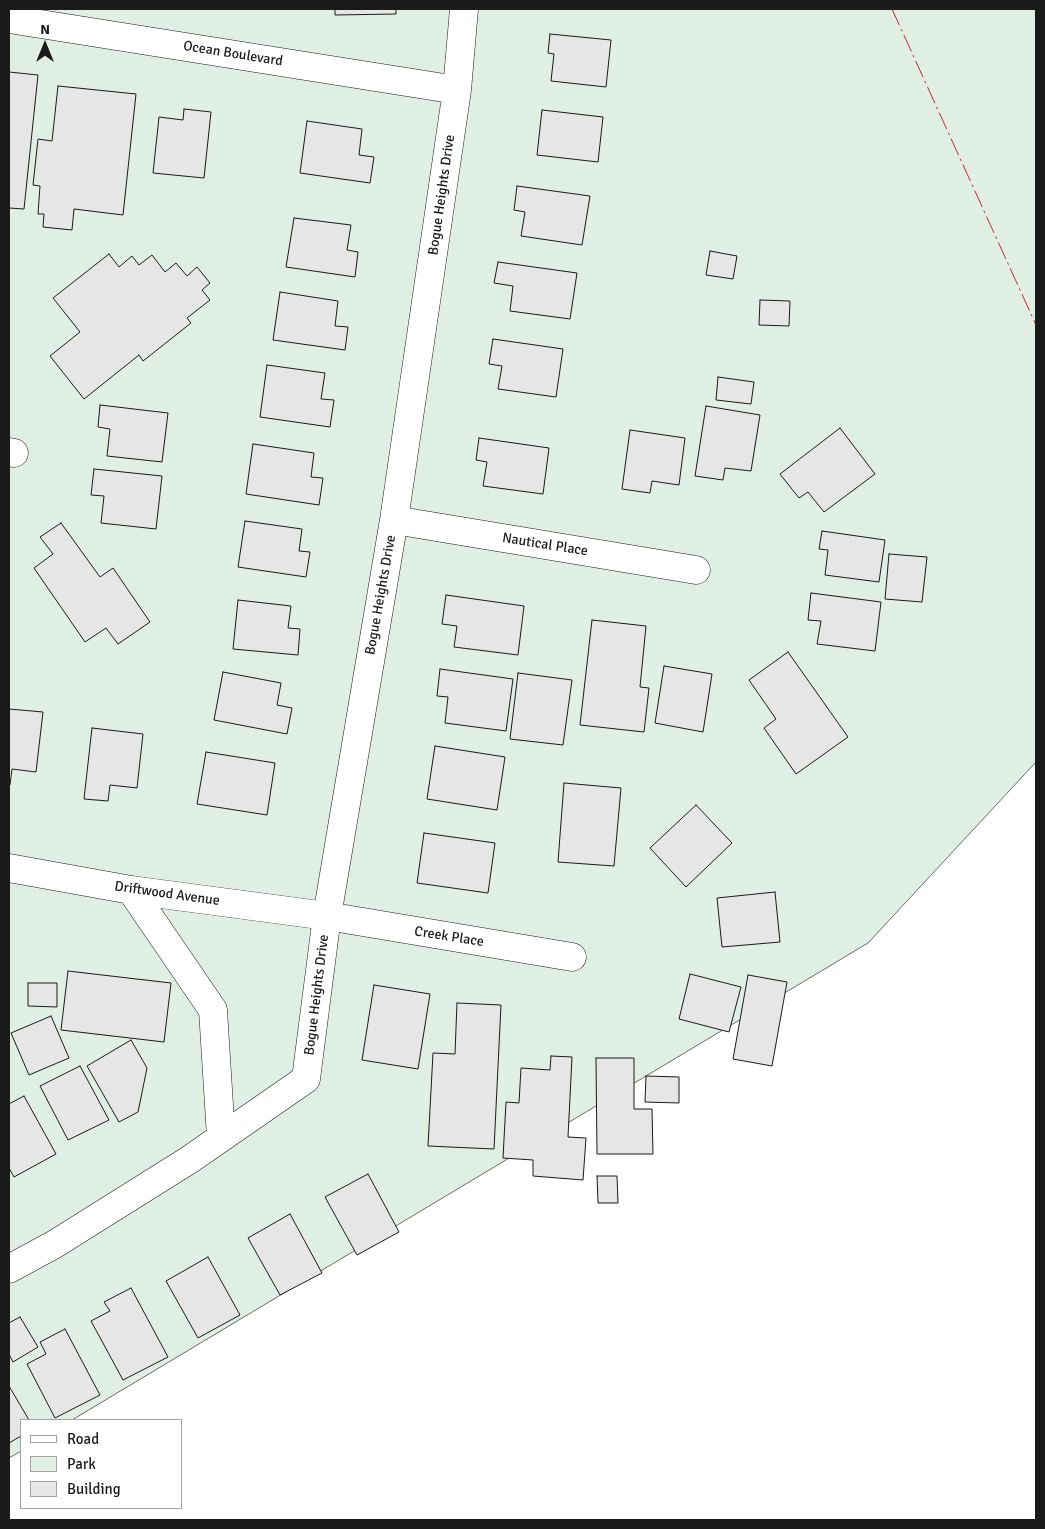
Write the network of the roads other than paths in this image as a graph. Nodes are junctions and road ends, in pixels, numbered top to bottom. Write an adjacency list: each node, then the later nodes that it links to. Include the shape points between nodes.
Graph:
1 (464, 9): 3 (street, Bogue Heights Drive)
2 (9, 19): 3 (street, Ocean Boulevard)
3 (458, 90): 4 (street, Bogue Heights Drive)
4 (394, 520): 5 (street, Nautical Place); 8 (street, Bogue Heights Drive)
5 (696, 570)
6 (9, 868): 7 (street, Driftwood Avenue)
7 (131, 890): 8 (street, Driftwood Avenue); 10 (street, via 213,1010)
8 (327, 916): 9 (street, Creek Place); 10 (street, Bogue Heights Drive, via 306,1079)
9 (572, 957)
10 (221, 1137): 11 (street, Bogue Heights Drive, via 55,1244)
11 (9, 1269)

